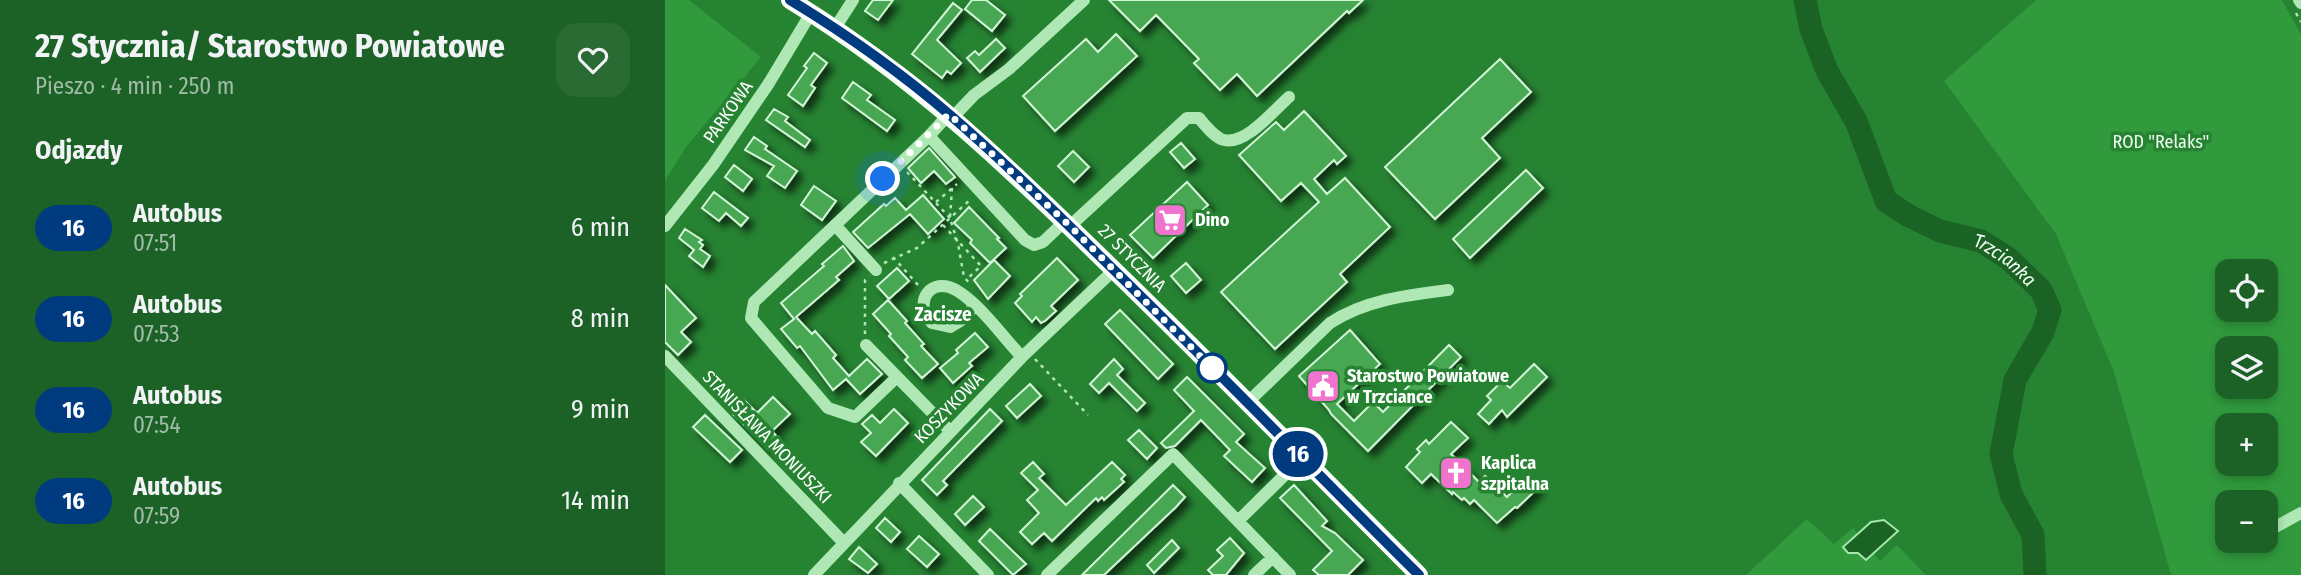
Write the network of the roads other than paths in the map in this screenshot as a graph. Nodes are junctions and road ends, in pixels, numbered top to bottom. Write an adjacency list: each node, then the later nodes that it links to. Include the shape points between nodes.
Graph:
1 (790, 0): 4 (main road, 27 STYCZNIA)
2 (853, 0): 5 (street)
3 (1084, 0): 7 (street)
4 (811, 13): 5 (main road, 27 STYCZNIA); 11 (street, PARKOWA, via 762,93)
5 (835, 27): 7 (main road, 27 STYCZNIA)
6 (1289, 97): 9 (street, via 1248,134 1233,140 1217,136 1199,118 1187,118)
7 (951, 116): 8 (street); 9 (main road, 27 STYCZNIA)
8 (929, 136): 9 (street, via 1025,240 1034,245 1043,242); 10 (street)
9 (1067, 224): 13 (main road, 27 STYCZNIA)
10 (835, 225): 12 (street); 19 (street, via 754,302 751,318 828,408 855,417)
11 (665, 226)
12 (876, 270)
13 (1114, 270): 17 (street, KOSZYKOWA); 20 (main road, 27 STYCZNIA)
14 (1448, 290): 20 (street, via 1396,296 1343,315)
15 (975, 306): 15 (street, via 950,327 932,323 922,309 928,293 945,285); 17 (street)
16 (866, 345): 19 (street)
17 (1025, 354): 21 (street, KOSZYKOWA)
18 (665, 356): 27 (street, STANISŁAWA MONIUSZKI)
19 (897, 377): 21 (street)
20 (1247, 403): 22 (main road, 27 STYCZNIA)
21 (950, 431): 23 (street, KOSZYKOWA)
22 (1301, 458): 25 (street); 34 (main road, 27 STYCZNIA)
23 (899, 483): 27 (street, KOSZYKOWA); 30 (street)
24 (2301, 513): 26 (street)
25 (1238, 521): 28 (street); 31 (street, via 1173,454)
26 (2278, 525)
27 (844, 542): 29 (street, KOSZYKOWA)
28 (1273, 557): 32 (street); 33 (street)
29 (814, 575)
30 (988, 575)
31 (1047, 575)
32 (1254, 575)
33 (1290, 575)
34 (1419, 575)

